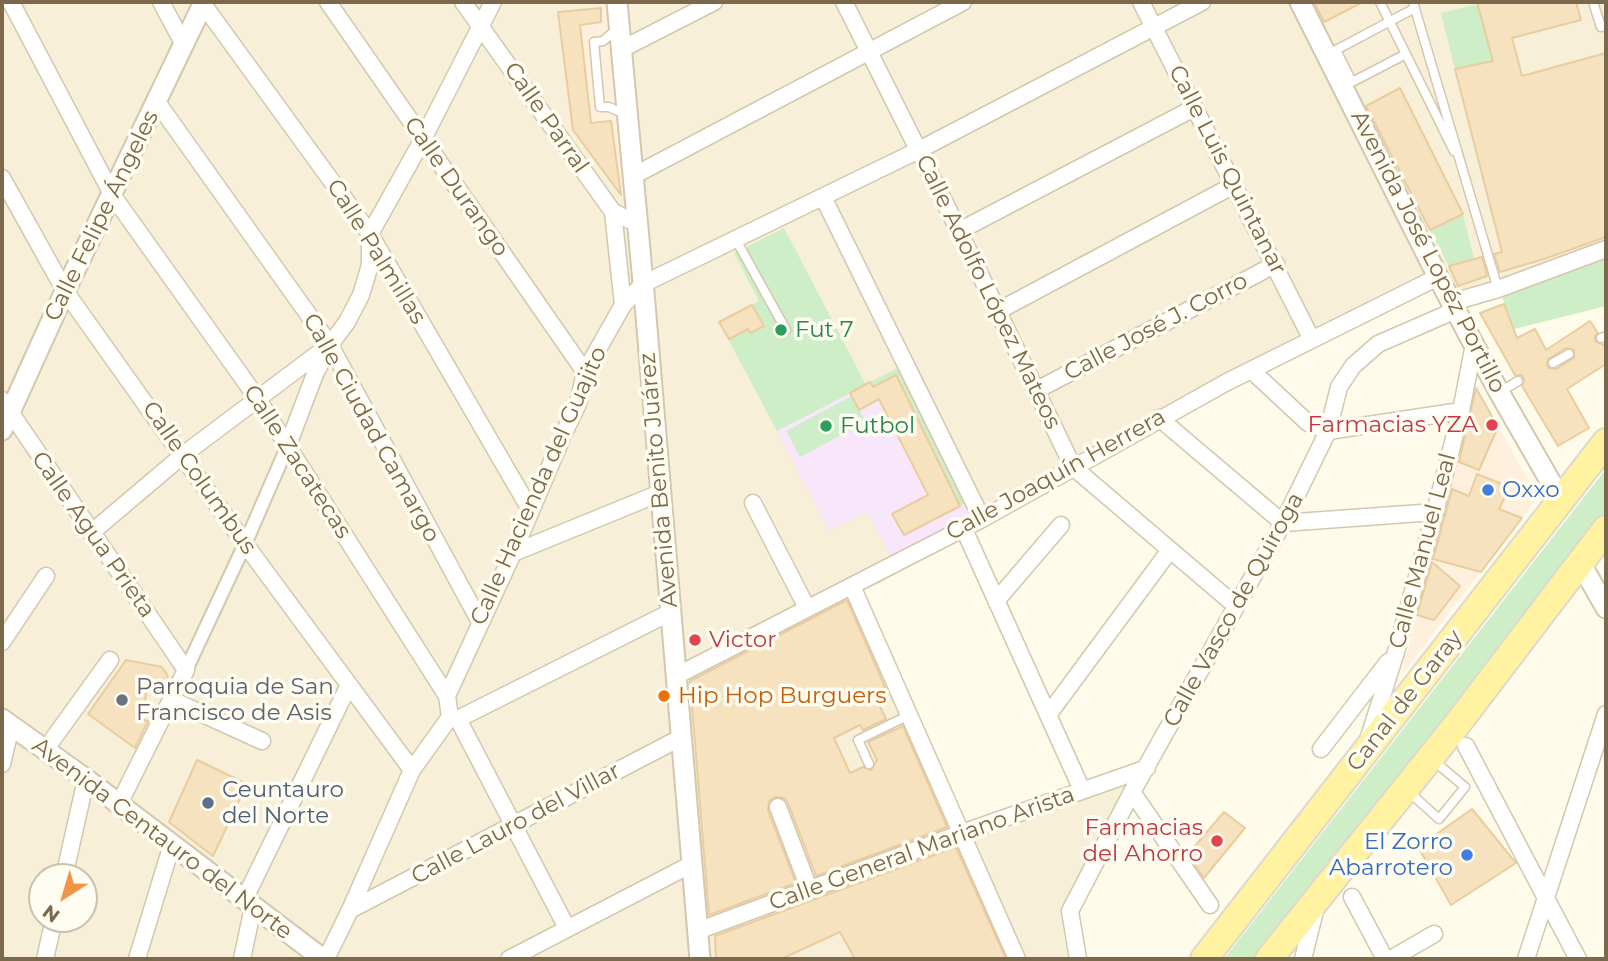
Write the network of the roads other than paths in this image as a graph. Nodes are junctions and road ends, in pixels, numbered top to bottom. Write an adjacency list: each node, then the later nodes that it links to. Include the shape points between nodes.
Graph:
1 (11, 2): 34 (street, Calle Zacatecas)
2 (161, 2): 21 (street)
3 (328, 2): 28 (street, Calle Durango)
4 (463, 2): 19 (street, Calle Parral)
5 (493, 2): 19 (street)
6 (715, 2): 22 (street)
7 (844, 2): 23 (street, Calle Adolfo López Mateos)
8 (963, 2): 23 (street)
9 (1141, 2): 20 (street, Calle Luis Quintanar)
10 (1202, 2): 20 (street, Calle Hacienda del Guajito)
11 (1300, 2): 43 (street, Avenida José Lopéz Portillo)
12 (1380, 2): 17 (lane)
13 (1593, 2): 18 (lane, via 1601,27)
14 (203, 3): 21 (street, Calle Felipe Ángeles); 39 (street, Calle Palmillas)
15 (1414, 5): 17 (lane); 30 (lane)
16 (617, 9): 22 (street, Avenida Benito Juárez); 27 (lane, via 603,41 594,42 600,107)
17 (1390, 21): 24 (lane); 24 (lane, via 1336,50 1352,82)
18 (1606, 25)
19 (481, 26): 28 (street); 36 (street, Calle Parral)
20 (1154, 26): 26 (street, Calle Luis Quintanar); 29 (street, Calle Hacienda del Guajito)
21 (183, 43): 25 (street, Calle Felipe Ángeles)
22 (622, 49): 27 (street, Avenida Benito Juárez)
23 (869, 52): 29 (street, Calle Adolfo López Mateos); 31 (street)
24 (1406, 54): 30 (lane)
25 (157, 102): 34 (street, Calle Felipe Ángeles); 53 (street, Calle Ciudad Camargo)
26 (1194, 108): 33 (street, Calle Luis Quintanar); 38 (street)
27 (628, 116): 31 (street, Avenida Benito Juárez)
28 (423, 139): 39 (street); 57 (street, Calle Durango)
29 (919, 150): 35 (street, Calle Hacienda del Guajito); 38 (street, Calle Adolfo López Mateos)
30 (1464, 173): 45 (lane)
31 (633, 176): 37 (street, Avenida Benito Juárez)
32 (2, 178): 46 (street, Calle Columbus)
33 (1234, 185): 42 (street, Calle Luis Quintanar); 49 (street)
34 (113, 196): 46 (street, Calle Felipe Ángeles); 61 (street, Calle Zacatecas)
35 (823, 197): 40 (street, Calle Hacienda del Guajito); 75 (street)
36 (613, 212): 37 (street, Calle Parral); 47 (street)
37 (638, 224): 44 (street, Avenida Benito Juárez)
38 (959, 230): 49 (street, Calle Adolfo López Mateos)
39 (370, 234): 53 (street, via 369,265 361,295); 73 (street, Calle Palmillas)
40 (735, 238): 44 (street, Calle Hacienda del Guajito); 50 (lane)
41 (1606, 249): 45 (street)
42 (1276, 264): 51 (street, Calle Luis Quintanar); 59 (street, Calle José J. Corro)
43 (1438, 277): 48 (street, Avenida José Lopéz Portillo); 51 (street, Calle Joaquín Herrera)
44 (643, 284): 47 (street, Calle Hacienda del Guajito); 70 (street, Avenida Benito Juárez)
45 (1498, 289): 48 (street)
46 (65, 291): 63 (street, Calle Felipe Ángeles); 68 (street, Calle Columbus)
47 (623, 305): 57 (street, Calle Hacienda del Guajito)
48 (1455, 306): 52 (street, Avenida José Lopéz Portillo); 65 (street, Calle Vasco de Quiroga, via 1378,344 1353,366 1339,387)
49 (998, 311): 59 (street, Calle Adolfo López Mateos)
50 (786, 330)
51 (1311, 338): 56 (street, Calle Joaquín Herrera)
52 (1474, 344): 60 (street, Avenida José Lopéz Portillo); 62 (street, Calle Manuel Leal)
53 (330, 345): 61 (street); 67 (street); 92 (street, Calle Ciudad Camargo)
54 (1569, 354): 55 (lane)
55 (1553, 363)
56 (1251, 370): 64 (street, Calle Joaquín Herrera); 65 (street, via 1308,423)
57 (585, 372): 73 (street, Calle Hacienda del Guajito, via 578,404)
58 (1518, 381): 60 (lane)
59 (1037, 390): 69 (street, Calle Adolfo López Mateos)
60 (1499, 392): 71 (street, Avenida José Lopéz Portillo)
61 (257, 398): 67 (street, Calle Zacatecas); 68 (street)
62 (1461, 411): 65 (street); 74 (street, Calle Manuel Leal)
63 (4, 415): 80 (street, Calle Agua Prieta)
64 (1159, 418): 69 (street, Calle Joaquín Herrera); 76 (street)
65 (1328, 431): 76 (street, Calle Vasco de Quiroga)
66 (1606, 442): 71 (main road, Canal de Garay)
67 (288, 445): 81 (street); 99 (street, Calle Zacatecas)
68 (183, 454): 80 (street); 81 (street, Calle Columbus)
69 (1073, 467): 75 (street, Calle Joaquín Herrera); 82 (street, Calle Adolfo López Mateos)
70 (660, 493): 83 (street); 91 (street, Avenida Benito Juárez)
71 (1561, 500): 111 (main road, Canal de Garay)
72 (752, 503): 89 (street)
73 (531, 511): 83 (street, Calle Hacienda del Guajito)
74 (1435, 512): 76 (street); 94 (street, Calle Manuel Leal)
75 (982, 519): 78 (street, Calle Joaquín Herrera)
76 (1283, 523): 88 (street, Calle Vasco de Quiroga)
77 (1061, 525): 87 (street)
78 (963, 527): 86 (street, Calle Joaquín Herrera); 87 (street)
79 (1606, 529): 84 (main road)
80 (91, 533): 96 (street, Calle Agua Prieta)
81 (245, 544): 96 (street); 98 (street, Calle Columbus)
82 (1170, 550): 88 (street, Calle Adolfo López Mateos); 102 (street)
83 (513, 553): 92 (street, Calle Hacienda del Guajito)
84 (1581, 564): 90 (street); 107 (main road)
85 (46, 576): 93 (street)
86 (852, 586): 89 (street, Calle Joaquín Herrera); 124 (street)
87 (996, 601): 102 (street)
88 (1236, 606): 115 (street, Calle Vasco de Quiroga)
89 (807, 608): 97 (street, Calle Joaquín Herrera)
90 (1606, 608)
91 (669, 613): 97 (street, Avenida Benito Juárez); 104 (street)
92 (480, 622): 99 (street, Calle Hacienda del Guajito)
93 (2, 642)
94 (1396, 652): 109 (street); 111 (street, Calle Manuel Leal)
95 (110, 660): 110 (street)
96 (186, 670): 100 (street)
97 (676, 676): 106 (street, Avenida Benito Juárez)
98 (349, 685): 116 (street, Calle Columbus); 132 (street)
99 (447, 696): 104 (street, Calle Zacatecas)
100 (172, 700): 108 (street); 121 (street)
101 (1606, 714): 131 (street)
102 (1048, 715): 119 (street)
103 (905, 717): 114 (lane, via 858,740)
104 (454, 718): 116 (street); 123 (street, Calle Zacatecas)
105 (7, 722): 110 (street, Avenida Centauro del Norte); 113 (street)
106 (682, 737): 123 (street, Calle Lauro del Villar); 127 (street, Avenida Benito Juárez)
107 (1460, 737): 112 (main road); 131 (street)
108 (262, 741)
109 (1321, 748)
110 (45, 750): 117 (street, Avenida Centauro del Norte)
111 (1363, 756): 147 (main road, Canal de Garay)
112 (1430, 758): 118 (main road); 118 (lane, via 1465,787 1439,819)
113 (2, 764)
114 (869, 764)
115 (1147, 768): 119 (street, Calle General Mariano Arista); 120 (street, Calle Vasco de Quiroga)
116 (412, 770): 134 (street)
117 (86, 779): 121 (street, Avenida Centauro del Norte); 126 (street)
118 (1405, 789): 128 (main road)
119 (1082, 790): 124 (street, Calle General Mariano Arista)
120 (1132, 792): 133 (street); 146 (street, Calle Vasco de Quiroga, via 1070,911)
121 (120, 804): 125 (street, Avenida Centauro del Norte)
122 (778, 807): 129 (street)
123 (513, 825): 134 (street, Calle Lauro del Villar); 135 (street, Calle Zacatecas)
124 (961, 833): 129 (street, Calle General Mariano Arista); 145 (street)
125 (172, 844): 132 (street, Avenida Centauro del Norte); 141 (street)
126 (67, 863)
127 (690, 865): 135 (street); 136 (street, Avenida Benito Juárez)
128 (1326, 888): 130 (street); 148 (main road); 149 (street)
129 (810, 891): 136 (street, Calle General Mariano Arista)
130 (1352, 897): 150 (street)
131 (1547, 900): 152 (street); 153 (street)
132 (248, 904): 139 (street, Avenida Centauro del Norte); 142 (street)
133 (1210, 905)
134 (350, 910): 139 (street)
135 (567, 928): 143 (street)
136 (697, 931): 144 (street, Avenida Benito Juárez)
137 (51, 933): 140 (street)
138 (1434, 934): 151 (street)
139 (317, 957)
140 (45, 959)
141 (137, 959)
142 (242, 959)
143 (509, 959)
144 (700, 959)
145 (1017, 959)
146 (1078, 959)
147 (1204, 959)
148 (1269, 959)
149 (1303, 959)
150 (1385, 959)
151 (1391, 959)
152 (1526, 959)
153 (1578, 959)

